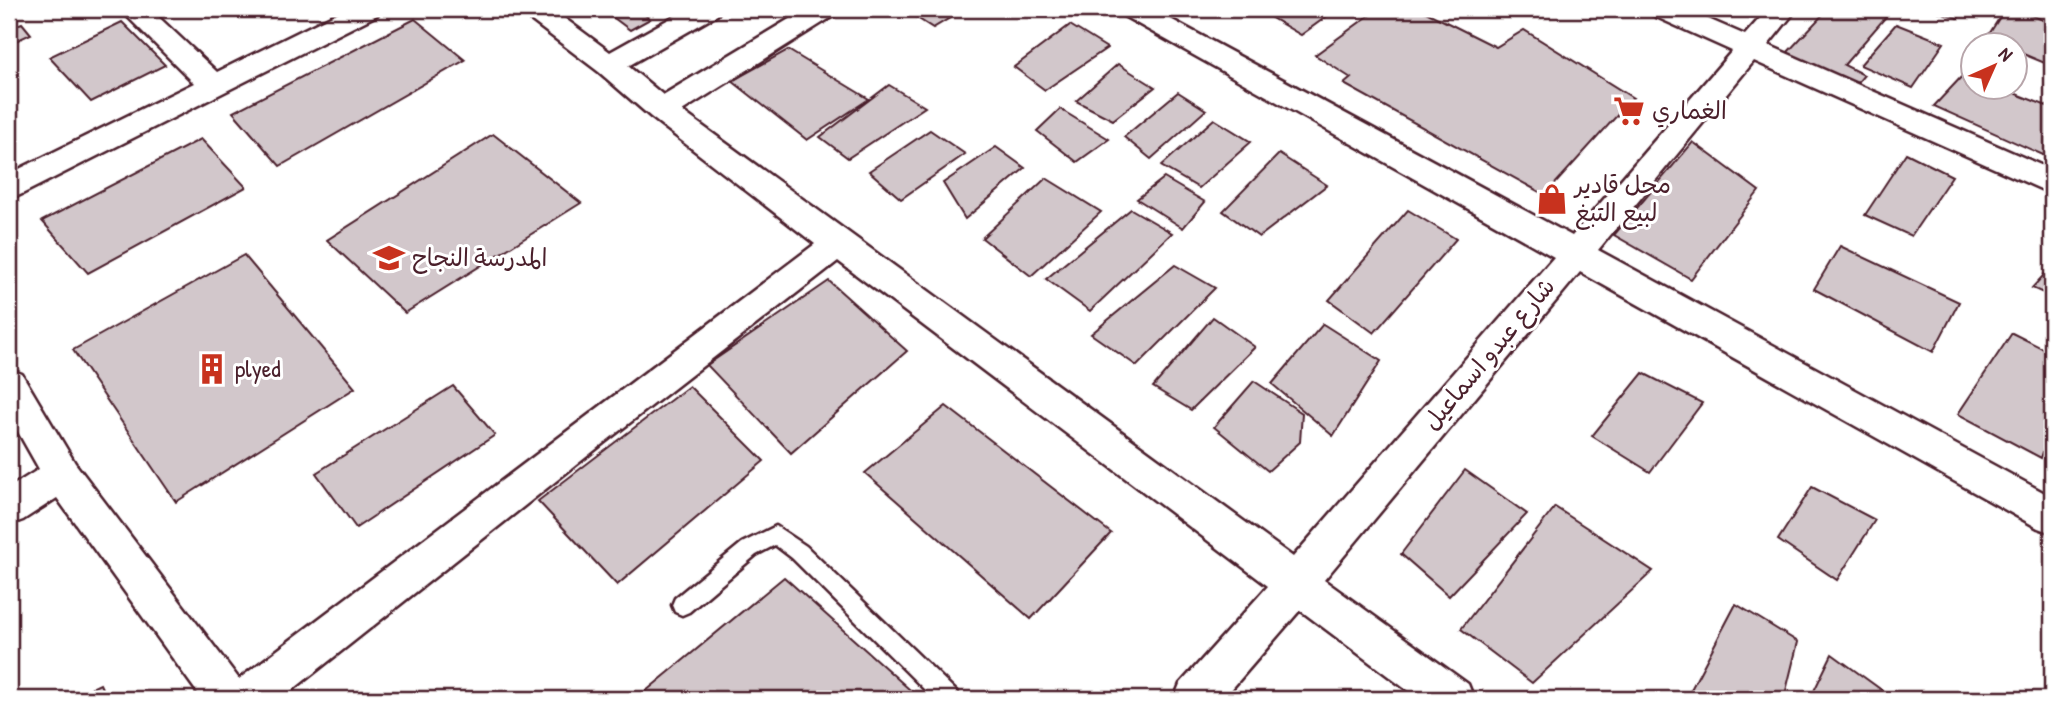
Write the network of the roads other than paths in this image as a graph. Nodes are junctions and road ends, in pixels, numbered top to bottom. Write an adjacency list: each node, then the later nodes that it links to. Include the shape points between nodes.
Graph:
1 (134, 9): 11 (street)
2 (367, 9): 11 (street)
3 (534, 9): 10 (street)
4 (708, 9): 10 (street)
5 (825, 9): 12 (street)
6 (1132, 9): 16 (street)
7 (1662, 9): 9 (street)
8 (1783, 9): 9 (street, شارع عبدو اسماعيل)
9 (1751, 48): 13 (street); 16 (street, شارع عبدو اسماعيل)
10 (609, 65): 12 (street)
11 (213, 85): 14 (street)
12 (661, 110): 15 (street)
13 (2052, 183)
14 (9, 187)
15 (838, 244): 21 (street); 24 (street)
16 (1574, 254): 20 (street); 21 (street, شارع عبدو اسماعيل)
17 (13, 400): 18 (street)
18 (62, 475): 19 (street); 23 (street)
19 (9, 508)
20 (2052, 516)
21 (1296, 584): 26 (street, شارع عبدو اسماعيل); 27 (street)
22 (682, 605): 25 (lane, via 749,549 776,535)
23 (229, 699)
24 (248, 699)
25 (949, 699)
26 (1195, 699)
27 (1453, 699)

